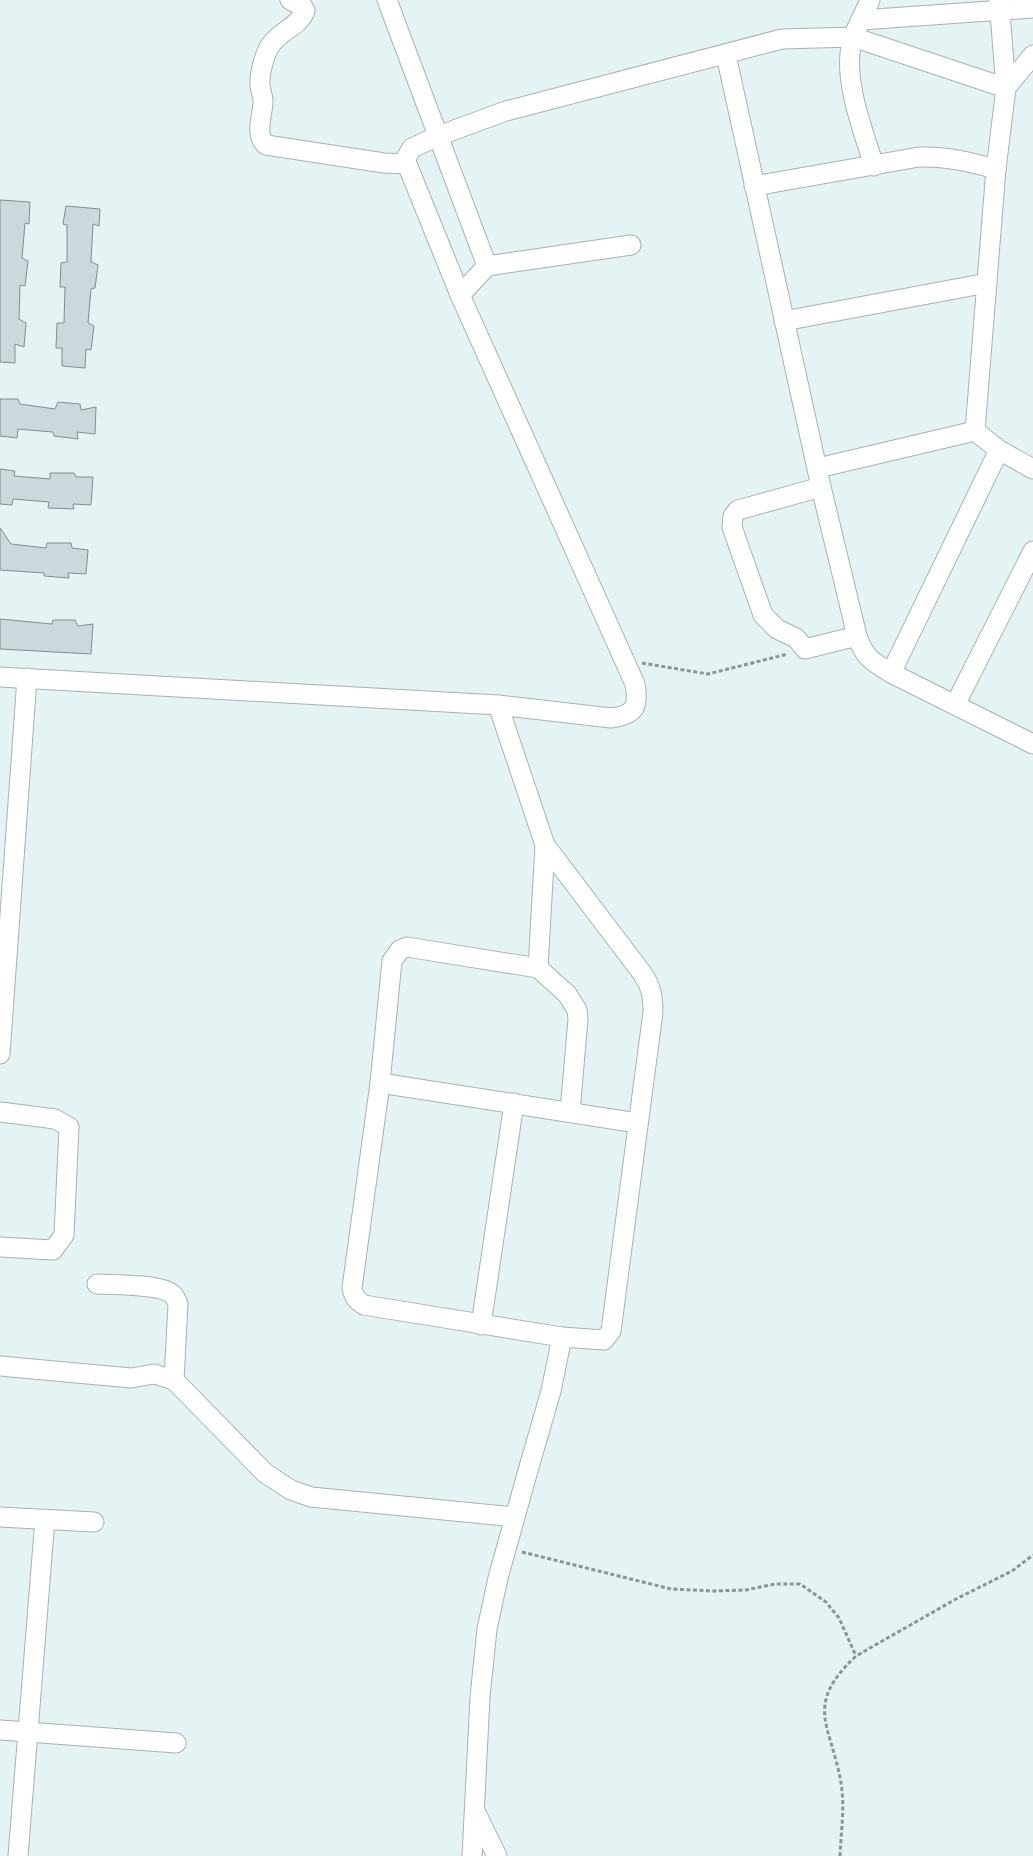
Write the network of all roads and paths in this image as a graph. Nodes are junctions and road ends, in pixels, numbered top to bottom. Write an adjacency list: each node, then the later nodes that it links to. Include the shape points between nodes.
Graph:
1 (290, 0): 12 (street, via 304,10 299,21 267,51 260,78 263,99 261,141 266,145)
2 (388, 0): 11 (street)
3 (870, 0): 6 (street)
4 (999, 5): 5 (street); 6 (street); 10 (street)
5 (1033, 8)
6 (861, 20): 7 (street)
7 (853, 37): 8 (street, via 782,39); 10 (street); 13 (street, via 850,77)
8 (726, 55): 11 (street, via 506,111); 15 (street)
9 (1033, 55): 10 (street)
10 (1006, 88): 14 (street)
11 (438, 136): 12 (street, via 412,148 406,158); 17 (street)
12 (407, 164): 19 (street)
13 (874, 166): 14 (street, via 936,156); 15 (street)
14 (996, 169): 18 (street)
15 (754, 186): 20 (street)
16 (631, 244): 17 (street)
17 (487, 266): 19 (street)
18 (987, 283): 20 (street); 21 (street)
19 (460, 295): 29 (street)
20 (784, 321): 23 (street)
21 (976, 431): 22 (street); 23 (street)
22 (999, 450): 24 (street); 30 (street)
23 (818, 468): 25 (street)
24 (1033, 469)
25 (821, 487): 27 (street); 28 (street, via 738,510 732,527 763,615 777,629 796,638)
26 (1033, 551): 34 (street)
27 (856, 636): 28 (street); 30 (street, via 863,652)
28 (805, 649): 29 (path, via 708,674)
29 (624, 661): 33 (street, via 635,684 637,698 634,708 626,715 611,718)
30 (890, 674): 34 (street)
31 (0, 677): 32 (street)
32 (27, 678): 33 (street); 38 (street)
33 (498, 705): 36 (street)
34 (955, 705): 35 (street)
35 (1033, 744)
36 (545, 846): 37 (street); 43 (street, via 650,985 653,1012)
37 (538, 968): 39 (street, via 406,947 400,950 392,961); 42 (street, via 567,994 577,1010)
38 (0, 1054)
39 (380, 1082): 40 (street); 46 (street, via 352,1288 354,1297 364,1306)
40 (514, 1103): 42 (street); 46 (street)
41 (0, 1112): 44 (street, via 55,1119 69,1127 64,1235 53,1250)
42 (570, 1112): 43 (street)
43 (637, 1123): 47 (street, via 611,1331 604,1340)
44 (0, 1247)
45 (97, 1284): 49 (street, via 158,1288 173,1295 178,1304)
46 (481, 1325): 47 (street)
47 (562, 1337): 50 (street, via 552,1391)
48 (0, 1366): 49 (street, via 131,1378 154,1374)
49 (174, 1380): 50 (street, via 265,1473 291,1490 311,1497)
50 (515, 1516): 54 (street)
51 (0, 1517): 52 (street)
52 (45, 1519): 53 (street); 58 (street)
53 (94, 1522)
54 (506, 1548): 56 (path, via 671,1589 721,1591 800,1584 826,1602 839,1618); 60 (street, via 487,1629)
55 (1033, 1555): 56 (path, via 1012,1571)
56 (856, 1656): 64 (path, via 833,1683 824,1707 841,1784)
57 (0, 1730): 58 (street)
58 (28, 1732): 59 (street); 61 (street)
59 (176, 1742)
60 (474, 1810): 62 (street); 63 (street)
61 (18, 1856)
62 (472, 1856)
63 (497, 1856)
64 (840, 1856)

